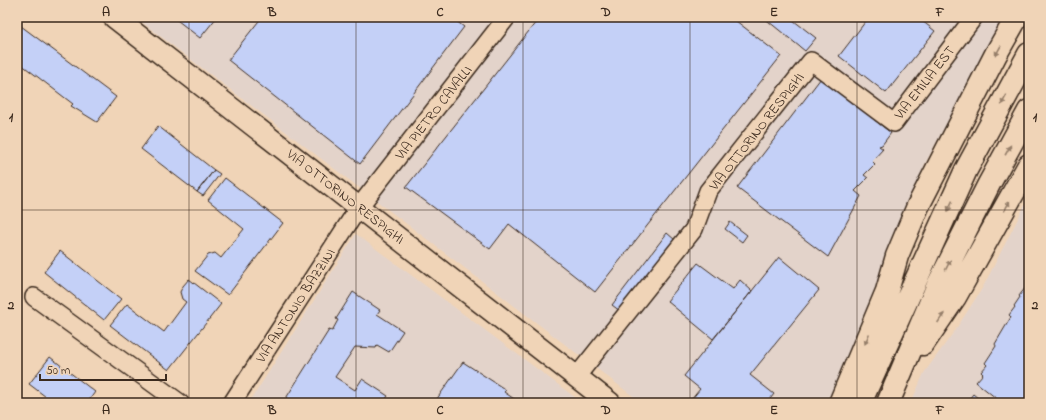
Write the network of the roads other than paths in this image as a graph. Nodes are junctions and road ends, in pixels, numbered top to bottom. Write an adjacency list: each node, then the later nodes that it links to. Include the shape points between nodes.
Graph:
1 (114, 17): 10 (street, VIA OTTORINO RESPIGHI)
2 (507, 17): 10 (street, VIA PIETRO CAVALLI)
3 (974, 17): 6 (street, VIA EMILIA EST, via 894,122)
4 (1017, 17): 8 (highway, one-way to 8)
5 (1029, 54): 12 (highway, one-way to 12, via 966,170)
6 (811, 61): 14 (street, VIA OTTORINO RESPIGHI, via 708,191 694,229)
7 (1029, 111): 13 (highway, one-way to 7, via 938,285)
8 (948, 150): 12 (highway, via 910,246); 18 (highway, one-way to 18, via 896,256 887,291)
9 (1029, 165): 13 (highway, one-way to 9, via 928,338 955,297)
10 (359, 207): 14 (street, VIA OTTORINO RESPIGHI); 16 (street, VIA ANTONIO BAZZINI)
11 (34, 297): 15 (street)
12 (875, 368): 19 (highway)
13 (901, 372): 20 (highway); 21 (highway)
14 (577, 376): 17 (street, VIA OTTORINO RESPIGHI)
15 (180, 403)
16 (232, 403)
17 (610, 403)
18 (840, 403)
19 (860, 403)
20 (888, 403)
21 (894, 403)

